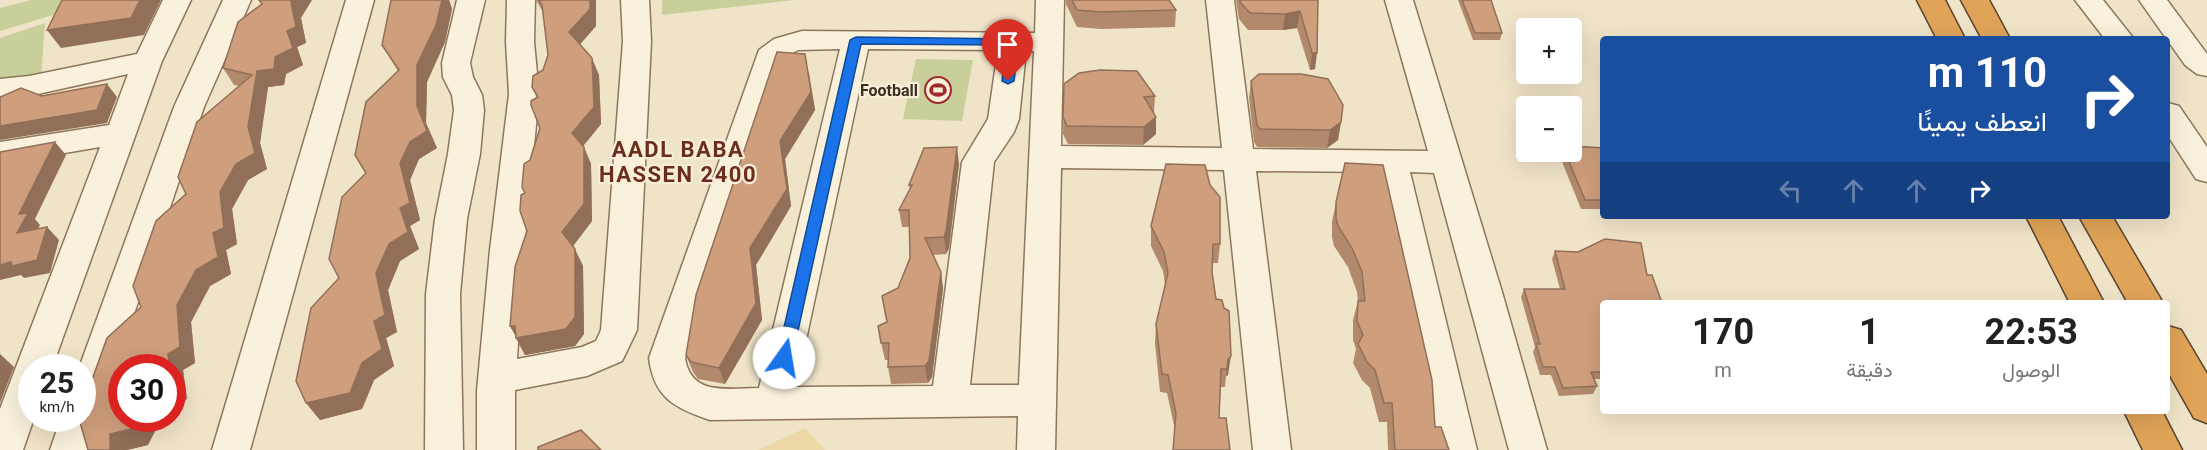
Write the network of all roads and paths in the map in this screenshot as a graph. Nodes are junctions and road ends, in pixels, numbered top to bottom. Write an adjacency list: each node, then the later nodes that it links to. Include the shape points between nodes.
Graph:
1 (177, 0): 20 (street)
2 (237, 0): 37 (street, via 189,107)
3 (360, 0): 48 (street)
4 (471, 0): 49 (street, via 456,63 469,110 443,294)
5 (521, 0): 38 (street, via 524,94)
6 (635, 0): 38 (street, via 637,40 619,330 609,351 587,361)
7 (1050, 0): 19 (street)
8 (1220, 0): 27 (street)
9 (1398, 0): 28 (street)
10 (1931, 0): 14 (highway)
11 (1975, 0): 15 (highway)
12 (2089, 0): 16 (street)
13 (2153, 0): 21 (street, via 2195,59)
14 (1949, 36)
15 (1994, 36)
16 (2118, 36)
17 (856, 40): 18 (street); 42 (street); 42 (street, via 794,41 769,56 669,347 671,379 686,395 710,404)
18 (1013, 42): 19 (street); 41 (street, via 1003,119 978,162)
19 (1049, 42): 26 (street)
20 (148, 61): 22 (street); 24 (street)
21 (2207, 68)
22 (0, 89)
23 (2170, 116): 30 (street)
24 (121, 133): 25 (street); 36 (street)
25 (0, 153)
26 (1045, 157): 27 (street); 40 (street)
27 (1240, 160): 29 (street); 52 (street)
28 (1445, 162): 29 (street); 54 (street)
29 (1392, 163): 53 (street)
30 (2207, 171)
31 (2044, 219): 33 (highway)
32 (2097, 219): 34 (highway)
33 (2085, 300)
34 (2144, 300)
35 (2170, 343): 39 (highway)
36 (38, 354)
37 (96, 371)
38 (497, 378): 50 (street)
39 (2202, 398)
40 (1037, 400): 41 (street); 51 (street)
41 (950, 401): 42 (street)
42 (774, 403)
43 (18, 410): 46 (street)
44 (2145, 414): 55 (highway)
45 (75, 432): 47 (street)
46 (4, 450)
47 (69, 450)
48 (231, 450)
49 (444, 450)
50 (496, 450)
51 (1036, 450)
52 (1272, 450)
53 (1458, 450)
54 (1528, 450)
55 (2163, 450)

